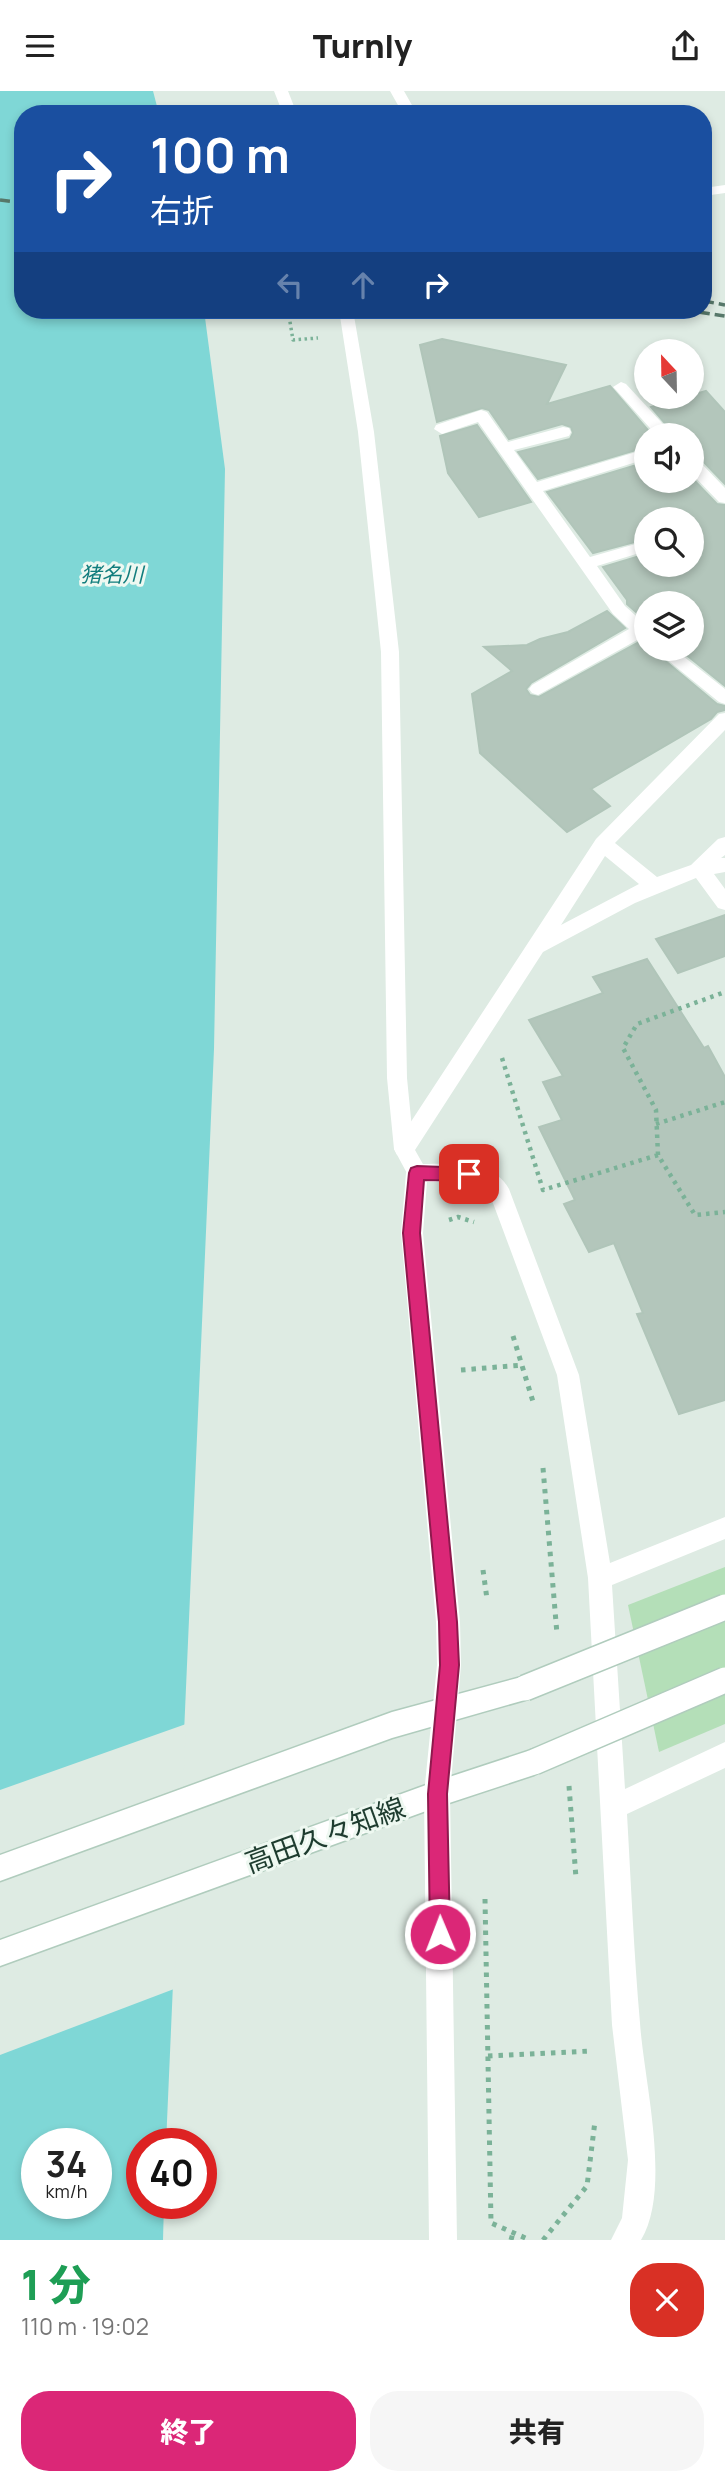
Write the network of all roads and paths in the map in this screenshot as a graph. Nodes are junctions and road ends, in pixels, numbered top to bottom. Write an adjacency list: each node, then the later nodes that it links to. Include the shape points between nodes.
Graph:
1 (290, 319): 3 (path)
2 (347, 319): 32 (street, via 366,432 390,652 397,1078)
3 (293, 340)
4 (621, 387): 5 (street)
5 (654, 423)
6 (442, 429): 8 (street, via 481,415)
7 (563, 432): 8 (street)
8 (503, 448): 11 (street)
9 (634, 458): 11 (street)
10 (704, 476): 12 (street)
11 (531, 489): 14 (street)
12 (725, 498)
13 (634, 550): 14 (street)
14 (586, 565): 15 (street)
15 (634, 624)
16 (634, 638): 18 (street)
17 (677, 661): 19 (street)
18 (538, 689)
19 (725, 698)
20 (725, 719): 22 (street)
21 (725, 843): 24 (street)
22 (603, 844): 25 (street); 27 (street)
23 (725, 865): 24 (street)
24 (699, 868): 25 (street); 26 (street)
25 (654, 886): 27 (street)
26 (725, 903)
27 (535, 948): 29 (street)
28 (725, 992): 31 (path, via 637,1024 623,1048 656,1110)
29 (490, 1017): 32 (street); 33 (path, via 543,1190)
30 (725, 1102): 31 (path)
31 (656, 1124): 33 (path)
32 (404, 1149): 34 (street)
33 (658, 1155): 35 (path, via 695,1215)
34 (417, 1173): 45 (street, via 469,1174 488,1179 498,1189 568,1375); 50 (street, via 412,1233 448,1622)
35 (725, 1212)
36 (437, 1225): 37 (path, via 457,1217 474,1221)
37 (479, 1234)
38 (509, 1326): 39 (path)
39 (523, 1365): 40 (path); 41 (path)
40 (456, 1370)
41 (537, 1415)
42 (542, 1455): 48 (path)
43 (725, 1528): 45 (street)
44 (481, 1559): 46 (path)
45 (600, 1578): 54 (street)
46 (487, 1599)
47 (725, 1607): 50 (street, bridge, via 525,1688)
48 (557, 1636)
49 (725, 1680): 53 (street, 高田久々知線, bridge, via 534,1762)
50 (444, 1709): 53 (street); 55 (street)
51 (725, 1755): 54 (street)
52 (568, 1775): 56 (path)
53 (437, 1794): 58 (street, 高田久々知線); 65 (street)
54 (612, 1808): 68 (street, via 626,2025 642,2160 636,2222)
55 (0, 1868)
56 (577, 1886)
57 (485, 1899): 61 (path)
58 (0, 1953)
59 (589, 2038): 60 (path)
60 (590, 2051): 61 (path); 62 (path)
61 (488, 2056): 64 (path, via 491,2223)
62 (591, 2064)
63 (595, 2112): 67 (path, via 587,2186)
64 (512, 2236): 66 (path)
65 (443, 2240)
66 (530, 2240)
67 (543, 2240)
68 (625, 2240)

